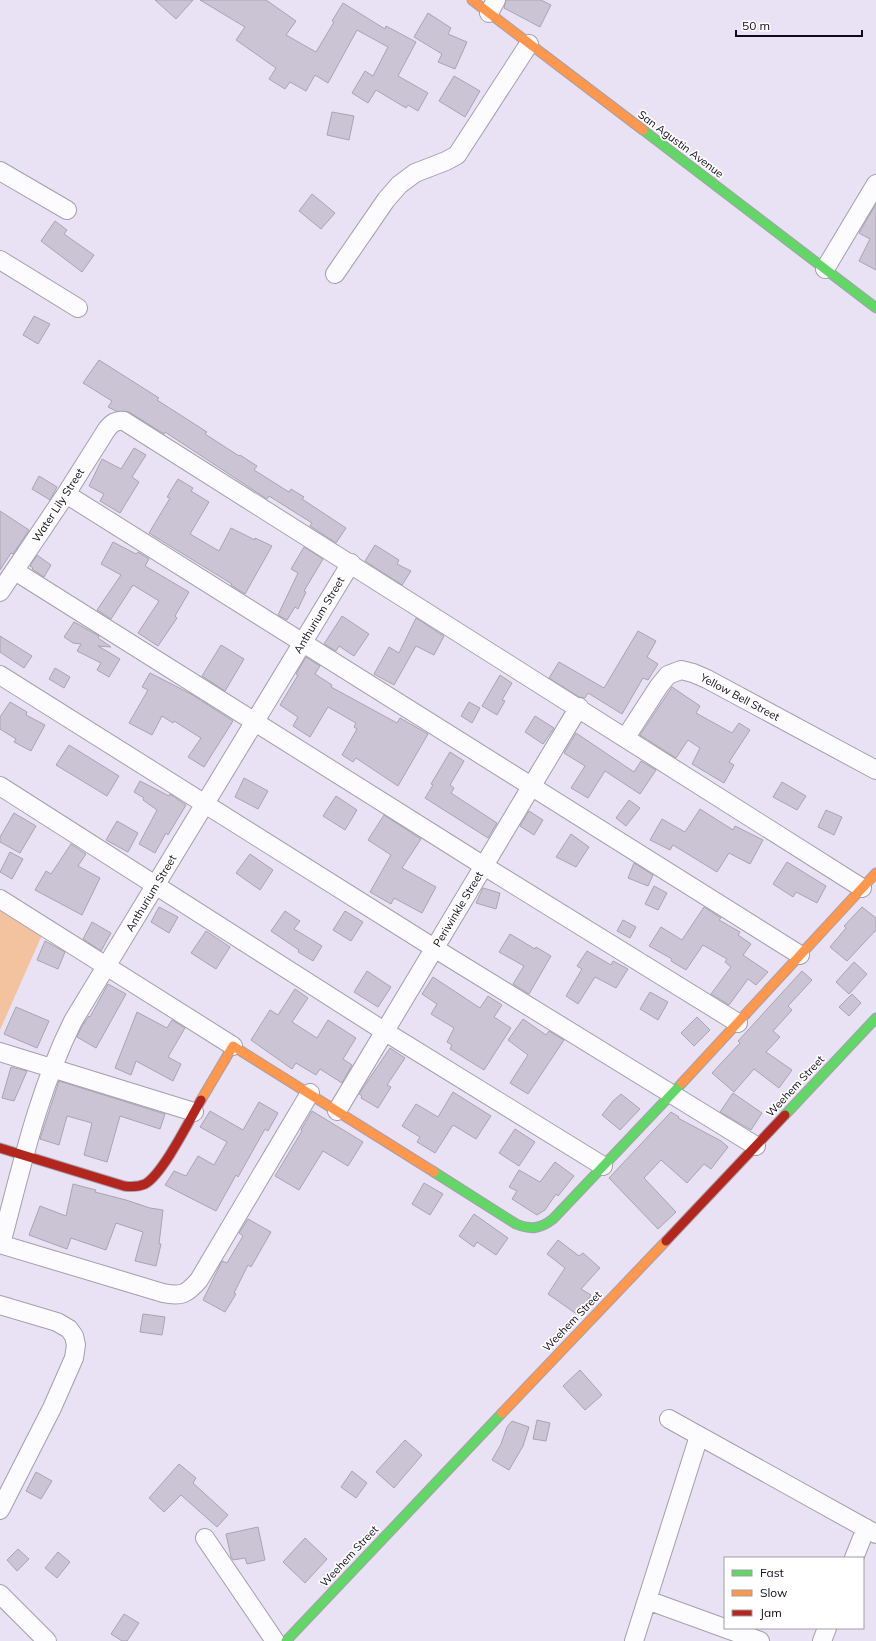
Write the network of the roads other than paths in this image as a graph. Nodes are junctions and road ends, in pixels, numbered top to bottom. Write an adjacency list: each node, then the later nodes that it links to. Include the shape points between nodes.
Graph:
1 (472, 0): 2 (street, San Agustin Avenue)
2 (492, 6): 3 (street, San Agustin Avenue)
3 (529, 44): 8 (street, San Agustin Avenue); 9 (street, via 457,155 414,173 399,185)
4 (0, 171): 6 (street)
5 (876, 184): 8 (street)
6 (67, 210)
7 (0, 260): 10 (street)
8 (825, 269): 11 (street, San Agustin Avenue)
9 (335, 274)
10 (78, 308)
11 (876, 308)
12 (66, 494): 13 (street, Water Lily Street, via 107,429 113,422 124,421); 14 (street, Water Lily Street); 16 (street)
13 (351, 563): 16 (street, Anthurium Street); 18 (street)
14 (15, 571): 15 (street, Water Lily Street); 19 (street)
15 (0, 592)
16 (303, 642): 19 (street, Anthurium Street); 23 (street)
17 (0, 675): 24 (street)
18 (579, 707): 20 (street); 23 (street, Periwinkle Street)
19 (254, 723): 24 (street, Anthurium Street); 25 (street)
20 (626, 737): 21 (street, Yellow Bell Street, via 659,686 668,675 680,670 707,679); 28 (street)
21 (876, 770)
22 (0, 786): 27 (street)
23 (531, 786): 25 (street, Periwinkle Street); 31 (street)
24 (206, 803): 27 (street, Anthurium Street); 30 (street)
25 (484, 866): 30 (street, Periwinkle Street); 34 (street)
26 (876, 873): 28 (street)
27 (156, 885): 32 (street, Anthurium Street); 35 (street)
28 (862, 888): 31 (street)
29 (0, 899): 32 (street)
30 (434, 948): 35 (street, Periwinkle Street); 40 (street)
31 (800, 955): 34 (street)
32 (106, 966): 36 (street); 38 (street, Anthurium Street, via 73,1021)
33 (876, 1018): 43 (street, Weehem Street)
34 (738, 1023): 40 (street)
35 (384, 1031): 41 (street, Periwinkle Street); 46 (street)
36 (233, 1046): 39 (street); 42 (street)
37 (0, 1052): 38 (street)
38 (52, 1068): 42 (street); 45 (street, Anthurium Street)
39 (310, 1093): 41 (street); 47 (street, via 199,1280 184,1294 163,1293)
40 (671, 1094): 43 (street); 46 (street)
41 (337, 1110): 46 (street, via 526,1228 535,1229 549,1222)
42 (194, 1112): 45 (street, via 159,1172 148,1182 137,1187 124,1186)
43 (756, 1146): 62 (street, Weehem Street)
44 (0, 1148): 45 (street)
45 (24, 1155): 47 (street, Anthurium Street)
46 (603, 1166)
47 (0, 1244)
48 (0, 1305): 51 (street, via 57,1322 69,1329 76,1346 74,1358 52,1408)
49 (669, 1419): 50 (street)
50 (699, 1436): 52 (street); 56 (street)
51 (0, 1510)
52 (871, 1531): 54 (street)
53 (205, 1538): 61 (street)
54 (855, 1557)
55 (0, 1594): 60 (street)
56 (647, 1600): 57 (street); 63 (street)
57 (724, 1628)
58 (727, 1629): 64 (street)
59 (827, 1629): 65 (street)
60 (47, 1641)
61 (276, 1641)
62 (286, 1641)
63 (634, 1641)
64 (760, 1641)
65 (822, 1641)

